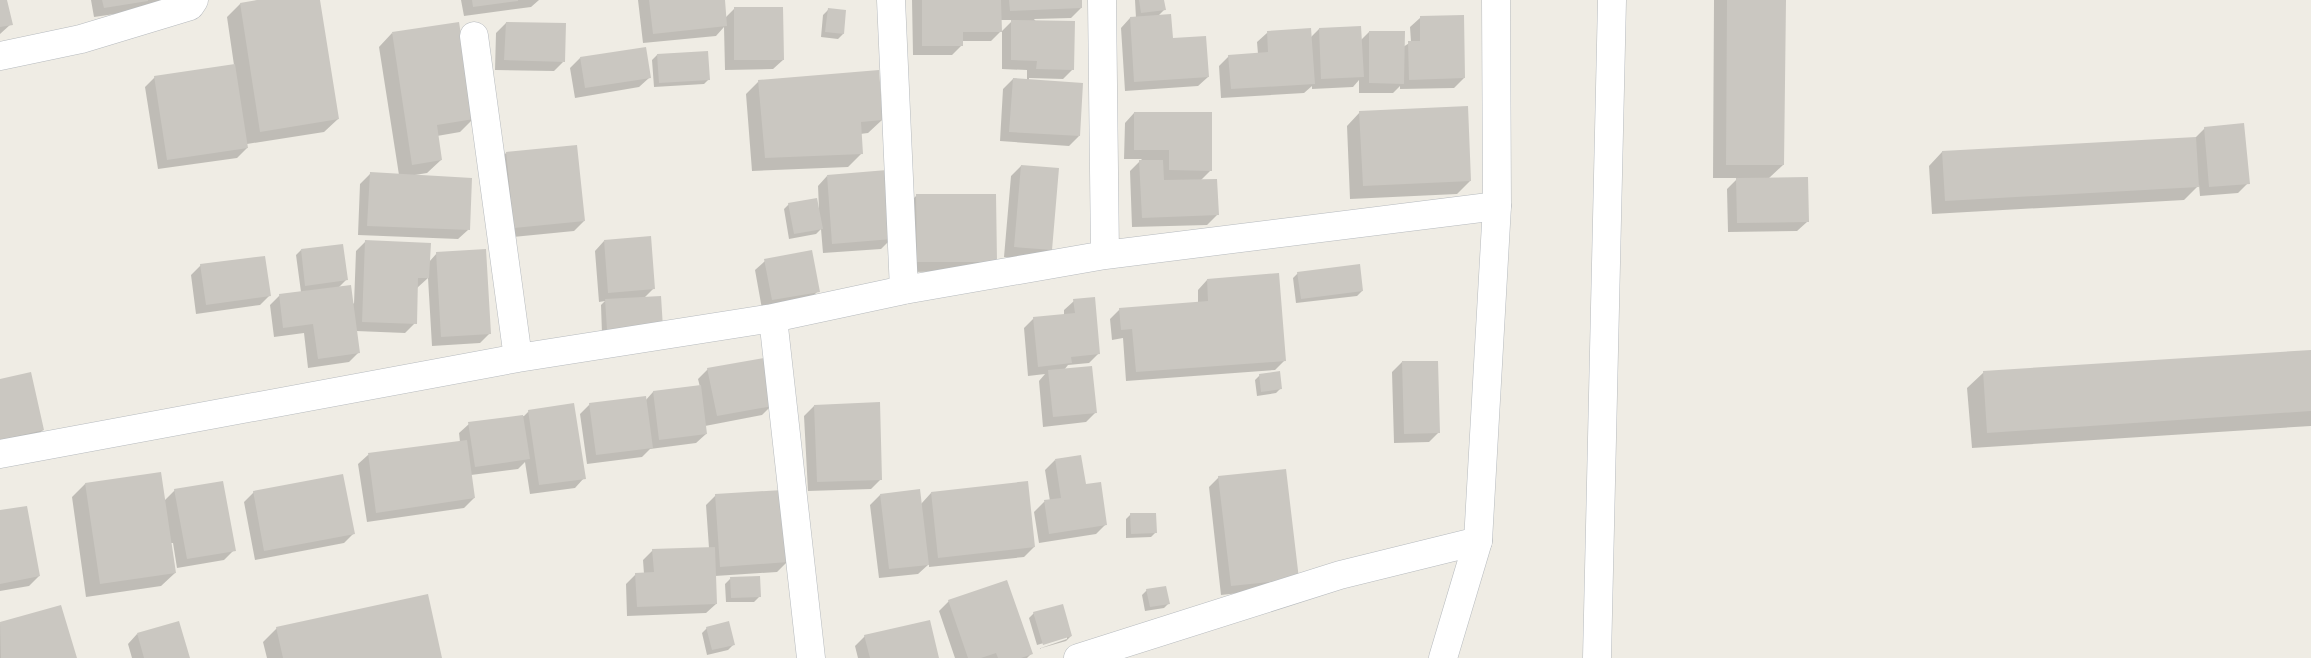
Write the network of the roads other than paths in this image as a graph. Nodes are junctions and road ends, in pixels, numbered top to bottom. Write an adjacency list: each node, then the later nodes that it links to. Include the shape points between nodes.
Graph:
1 (194, 0): 7 (street, via 190,6 81,39)
2 (891, 0): 10 (street)
3 (1102, 0): 9 (street)
4 (1496, 0): 8 (street)
5 (1612, 0): 18 (street)
6 (474, 36): 12 (street)
7 (0, 56)
8 (1497, 206): 9 (street); 14 (street)
9 (1106, 255): 10 (street)
10 (904, 290): 11 (street)
11 (773, 318): 12 (street); 15 (street)
12 (518, 358): 13 (street)
13 (0, 454)
14 (1478, 541): 16 (street, via 1340,575); 17 (street)
15 (811, 658)
16 (1078, 658)
17 (1442, 658)
18 (1597, 658)

